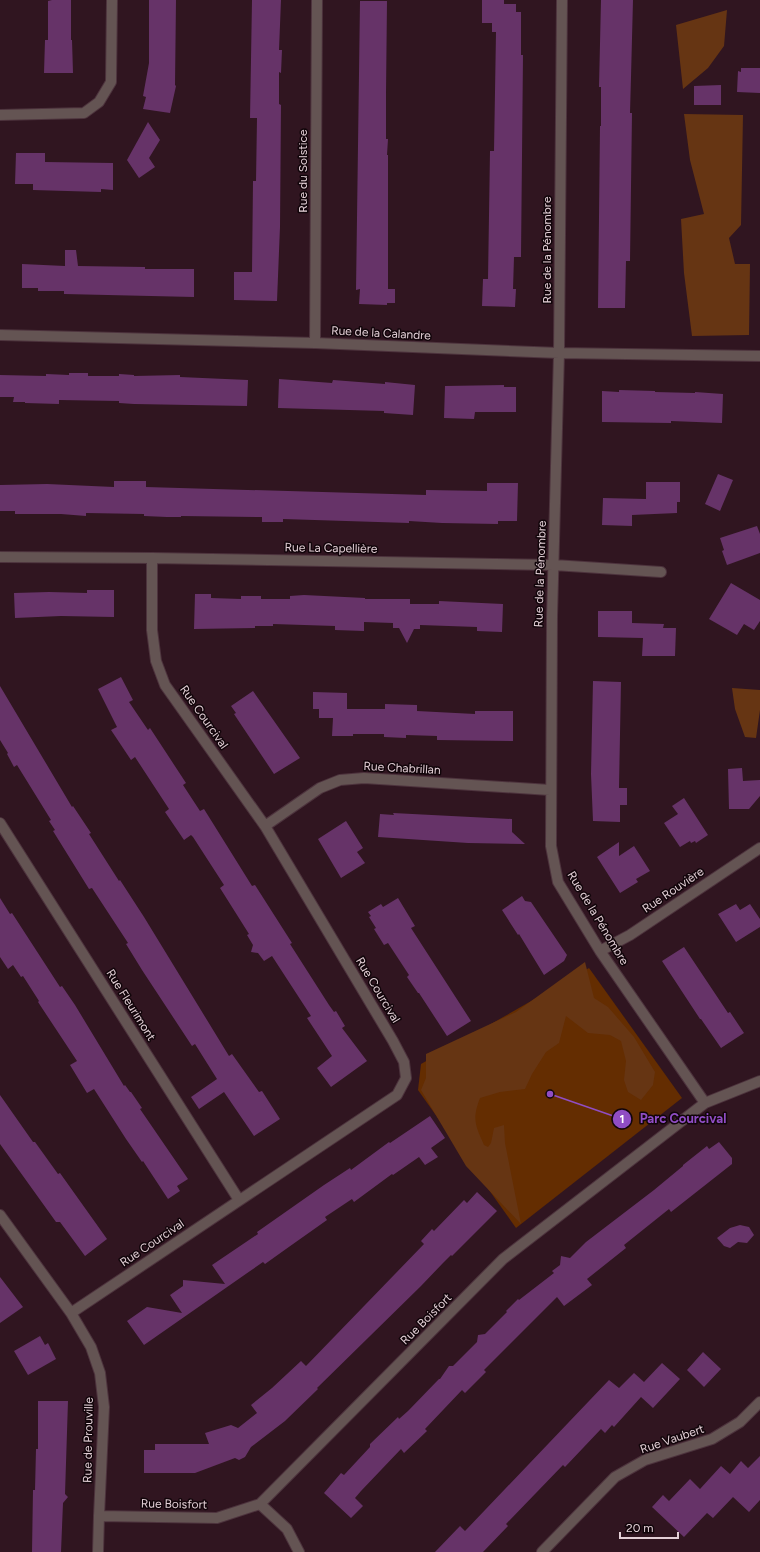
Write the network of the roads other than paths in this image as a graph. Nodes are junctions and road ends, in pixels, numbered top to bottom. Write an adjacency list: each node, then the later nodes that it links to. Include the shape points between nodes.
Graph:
1 (112, 0): 4 (street, via 111,82 99,102 84,113)
2 (317, 0): 6 (street, Rue du Solstice)
3 (562, 0): 7 (street, Rue de la Pénombre)
4 (0, 115)
5 (0, 335): 6 (street, Rue de la Calandre)
6 (315, 343): 7 (street, Rue de la Calandre)
7 (559, 354): 8 (street, Rue de la Calandre); 11 (street, Rue de la Pénombre)
8 (760, 356)
9 (0, 557): 10 (street, Rue La Capellière)
10 (152, 558): 11 (street, Rue La Capellière); 15 (street, Rue Courcival, via 152,630 156,661 165,685)
11 (554, 565): 12 (street, Rue La Capellière); 13 (street, Rue de la Pénombre)
12 (661, 572)
13 (550, 790): 15 (street, Rue Chabrillan, via 364,778 340,780 320,788); 17 (street, Rue de la Pénombre, via 551,846 558,882)
14 (0, 823): 20 (street, Rue Fleurimont)
15 (265, 826): 20 (street, Rue Courcival, via 393,1041 404,1062 406,1078 397,1095)
16 (760, 848): 17 (street, Rue Rouvière, via 630,935)
17 (600, 951): 19 (street, Rue de la Pénombre)
18 (760, 1081): 19 (street, Rue Boisfort)
19 (705, 1103): 24 (street, Rue Boisfort, via 503,1259)
20 (239, 1200): 22 (street, Rue Courcival)
21 (0, 1215): 22 (street, Rue de Prouville)
22 (72, 1313): 25 (street, Rue de Prouville, via 91,1347 100,1373 104,1407)
23 (760, 1402): 28 (street, Rue Vaubert, via 740,1422 712,1439 645,1460 615,1477)
24 (260, 1504): 25 (street, Rue Boisfort, via 217,1518); 27 (street, via 287,1529)
25 (99, 1516): 26 (street, Rue de Prouville)
26 (98, 1552)
27 (299, 1552)
28 (542, 1552)

